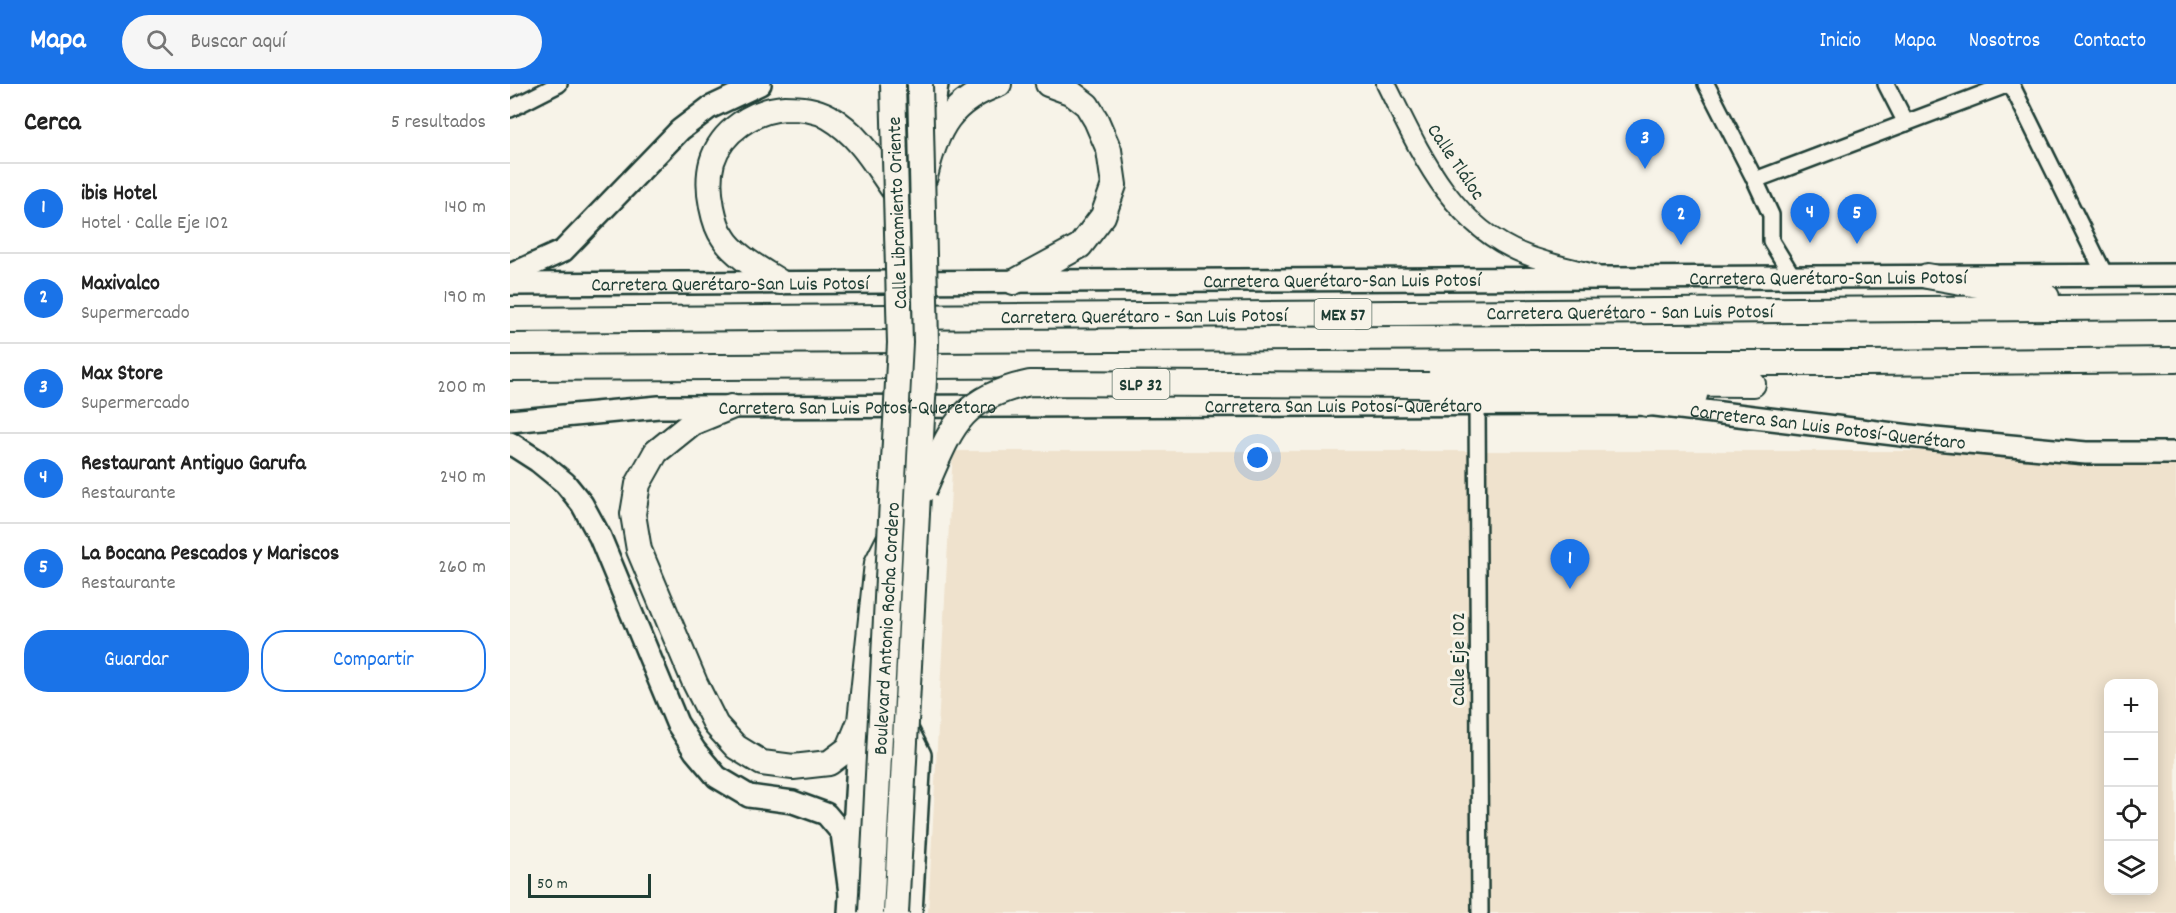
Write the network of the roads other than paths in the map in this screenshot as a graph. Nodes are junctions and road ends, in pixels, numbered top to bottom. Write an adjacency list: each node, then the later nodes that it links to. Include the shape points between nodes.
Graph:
1 (559, 84): 12 (street)
2 (760, 84): 17 (main road, via 709,108 680,130 563,251)
3 (893, 84): 15 (highway, Calle Libramiento Oriente, bridge)
4 (920, 84): 16 (highway, Calle Libramiento Oriente / SLP 32, bridge)
5 (937, 84): 16 (main road)
6 (999, 84): 16 (highway, bridge, via 979,91 944,122 933,145)
7 (1048, 84): 24 (highway, via 1070,92 1087,105 1109,150 1114,185 1103,216 1080,246)
8 (1386, 84): 22 (street, Calle Tláloc, via 1417,147 1454,204 1490,237 1524,254)
9 (1706, 84): 14 (street)
10 (1886, 84): 13 (street)
11 (2010, 84): 13 (street); 18 (street)
12 (510, 108)
13 (1906, 123): 14 (street)
14 (1755, 180): 21 (street, via 1771,215 1771,241)
15 (895, 192): 23 (highway, via 852,132 827,116 804,108 778,109 749,117 727,135 712,160 709,187 714,216 723,238 741,256); 30 (highway, Calle Libramiento Oriente, bridge)
16 (922, 194): 29 (highway, Calle Libramiento Oriente / SLP 32, bridge)
17 (510, 275)
18 (2105, 275): 19 (main road, Carretera Querétaro-San Luis Potosí); 20 (main road, Carretera Querétaro-San Luis Potosí)
19 (2176, 275)
20 (1927, 276): 21 (main road, Carretera Querétaro-San Luis Potosí); 26 (highway)
21 (1793, 277): 22 (main road, Carretera Querétaro-San Luis Potosí)
22 (1614, 278): 24 (main road, Carretera Querétaro-San Luis Potosí)
23 (780, 282): 24 (main road, Carretera Querétaro-San Luis Potosí); 25 (main road, Carretera Querétaro-San Luis Potosí)
24 (1014, 282)
25 (510, 284)
26 (2108, 307): 27 (highway, Carretera Querétaro - San Luis Potosí / MEX 57); 28 (highway, Carretera Querétaro - San Luis Potosí / MEX 57)
27 (2176, 308)
28 (510, 320)
29 (927, 342): 41 (highway, Boulevard Antonio Rocha Cordero / SLP 32, bridge)
30 (900, 343): 42 (highway, Boulevard Antonio Rocha Cordero, bridge)
31 (2176, 360): 32 (highway)
32 (1866, 363): 33 (highway); 34 (highway)
33 (510, 368)
34 (1753, 384): 36 (highway); 41 (highway, SLP 32, bridge, via 1030,383 1005,388 974,404 962,416 943,447)
35 (1477, 404): 36 (main road, Carretera San Luis Potosí-Querétaro); 37 (main road, Carretera San Luis Potosí-Querétaro); 49 (street, Calle Eje 102)
36 (1647, 404): 40 (main road, Carretera San Luis Potosí-Querétaro, via 2062,451)
37 (731, 406): 38 (main road, Carretera San Luis Potosí-Querétaro, via 659,407); 43 (highway, via 692,423 657,452 638,484 633,514 639,550 695,683 716,725 736,747 762,763 793,767 829,763 849,748)
38 (510, 422)
39 (510, 443): 45 (main road, via 565,483 582,504 600,537 677,723 717,777 749,796 793,802 826,814 842,833)
40 (2176, 453)
41 (917, 506): 44 (highway, Boulevard Antonio Rocha Cordero / SLP 32, bridge)
42 (889, 539): 43 (highway, via 877,563); 46 (highway, Boulevard Antonio Rocha Cordero, bridge)
43 (860, 721): 45 (main road, Boulevard Antonio Rocha Cordero)
44 (906, 726): 47 (highway, Boulevard Antonio Rocha Cordero / SLP 32, bridge); 48 (main road, Boulevard Antonio Rocha Cordero / SLP 32, via 920,755)
45 (849, 903)
46 (871, 913)
47 (896, 913)
48 (911, 913)
49 (1480, 913)

